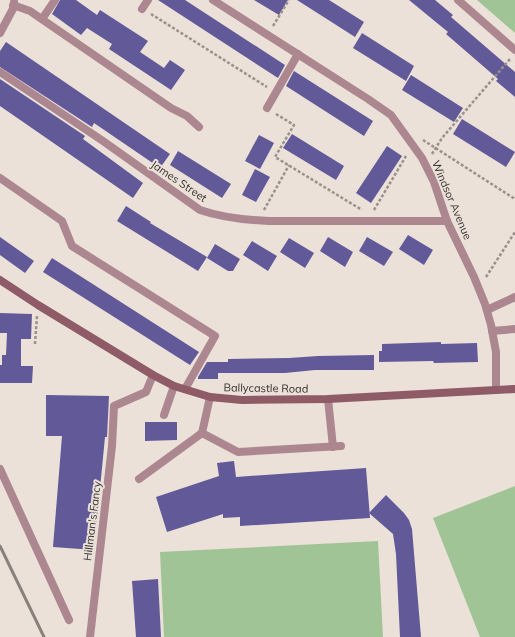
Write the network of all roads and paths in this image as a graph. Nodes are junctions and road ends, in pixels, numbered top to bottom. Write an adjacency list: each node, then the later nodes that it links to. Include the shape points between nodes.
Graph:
1 (55, 0): 8 (street)
2 (148, 0): 7 (street)
3 (213, 0): 10 (street, Windsor Avenue)
4 (289, 0): 10 (path)
5 (458, 0): 11 (street)
6 (14, 3): 8 (street); 9 (street)
7 (142, 9): 15 (path)
8 (42, 19): 17 (street, via 171,108 187,116)
9 (0, 33)
10 (268, 35): 12 (street, Windsor Avenue)
11 (515, 50)
12 (298, 54): 15 (street); 19 (street, Windsor Avenue, via 391,115)
13 (510, 59): 20 (path)
14 (0, 72): 26 (street, James Street, via 200,210 240,220)
15 (276, 92): 16 (street)
16 (267, 108): 21 (path, via 294,125 275,157)
17 (199, 127)
18 (417, 136): 20 (path)
19 (413, 145): 22 (street, Windsor Avenue); 25 (path)
20 (436, 148): 22 (path); 24 (path)
21 (289, 165): 25 (path); 26 (path)
22 (425, 165): 27 (street, Windsor Avenue, via 434,182)
23 (0, 178): 39 (street, via 62,221 72,246 215,336)
24 (515, 198)
25 (370, 218): 26 (street, James Street); 27 (street, James Street)
26 (258, 221)
27 (447, 221): 30 (street, Windsor Avenue)
28 (515, 232): 30 (path)
29 (0, 280): 32 (main road, Ballycastle Road)
30 (478, 288): 33 (street, Windsor Avenue)
31 (515, 297): 33 (street)
32 (38, 305): 36 (path); 37 (main road, Ballycastle Road)
33 (487, 310): 35 (street, Windsor Avenue)
34 (515, 329): 35 (street)
35 (492, 331): 41 (street, Windsor Avenue, via 496,352)
36 (35, 344)
37 (153, 375): 38 (main road, Ballycastle Road); 49 (street, Hillman's Fancy, via 146,392 114,406 112,446)
38 (174, 386): 39 (main road, Ballycastle Road); 44 (street)
39 (185, 389): 42 (main road, Ballycastle Road)
40 (515, 389): 41 (main road, Ballycastle Road)
41 (496, 390): 43 (main road, Ballycastle Road)
42 (210, 397): 43 (main road, Ballycastle Road, via 242,400); 45 (street)
43 (328, 399): 45 (street, via 337,447 238,452)
44 (164, 415)
45 (202, 433): 47 (street)
46 (0, 470): 48 (street)
47 (139, 479)
48 (69, 620)
49 (90, 637)

